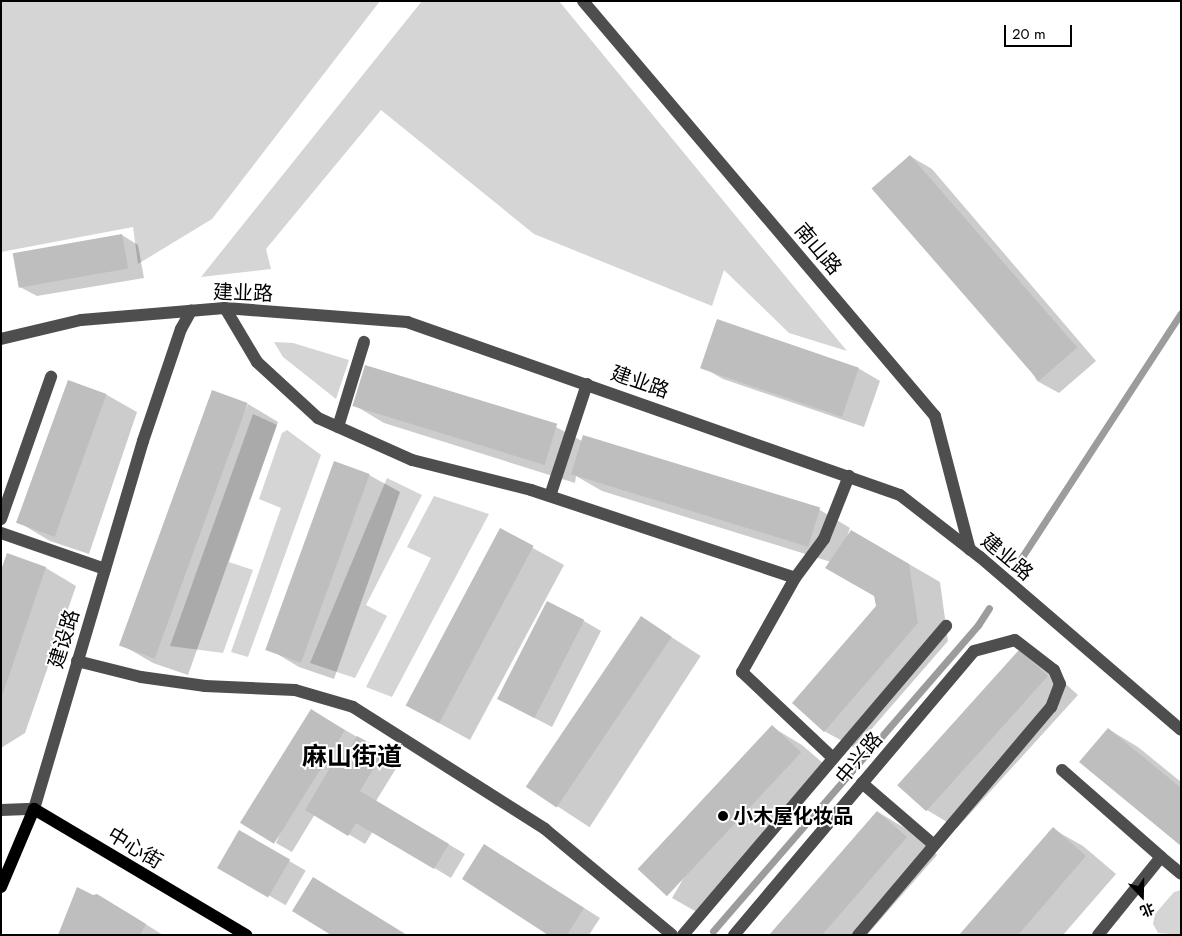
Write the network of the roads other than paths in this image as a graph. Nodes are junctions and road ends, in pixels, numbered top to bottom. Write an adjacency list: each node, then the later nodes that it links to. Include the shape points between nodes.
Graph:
1 (583, 1): 13 (street, 南山路, via 935,416)
2 (225, 308): 3 (street, 建业路); 7 (street, 建业路, via 408,322); 8 (street, via 257,362 318,418)
3 (191, 311): 4 (street, 建业路, via 81,320); 14 (street, 建设路, via 181,329 156,398)
4 (1, 339)
5 (364, 342): 8 (street)
6 (52, 377): 11 (street)
7 (587, 384): 9 (street, 建业路); 10 (street)
8 (338, 426): 10 (street, via 412,460)
9 (849, 476): 13 (street, 建业路, via 900,495); 15 (street, via 824,539)
10 (550, 496): 15 (street)
11 (1, 519)
12 (1, 533): 14 (street)
13 (970, 550): 18 (street, 建业路)
14 (105, 570): 17 (street, 建设路)
15 (795, 578): 19 (street, via 742,672)
16 (946, 626): 19 (street)
17 (78, 660): 23 (street, 建设路); 29 (street, via 141,677 295,690 353,707 545,829)
18 (1181, 730)
19 (832, 758): 30 (street)
20 (1062, 770): 25 (street)
21 (862, 784): 24 (street); 24 (street, 中兴路, via 974,651 1015,640 1054,670 1060,684 1050,707); 31 (street, 中兴路)
22 (1, 810): 23 (street)
23 (34, 810): 27 (main road, 建设路); 28 (main road, 中心街)
24 (934, 844): 32 (street)
25 (1161, 857): 26 (street); 33 (street)
26 (1181, 874)
27 (1, 887)
28 (246, 935)
29 (672, 935)
30 (683, 935)
31 (734, 935)
32 (858, 935)
33 (1098, 935)

